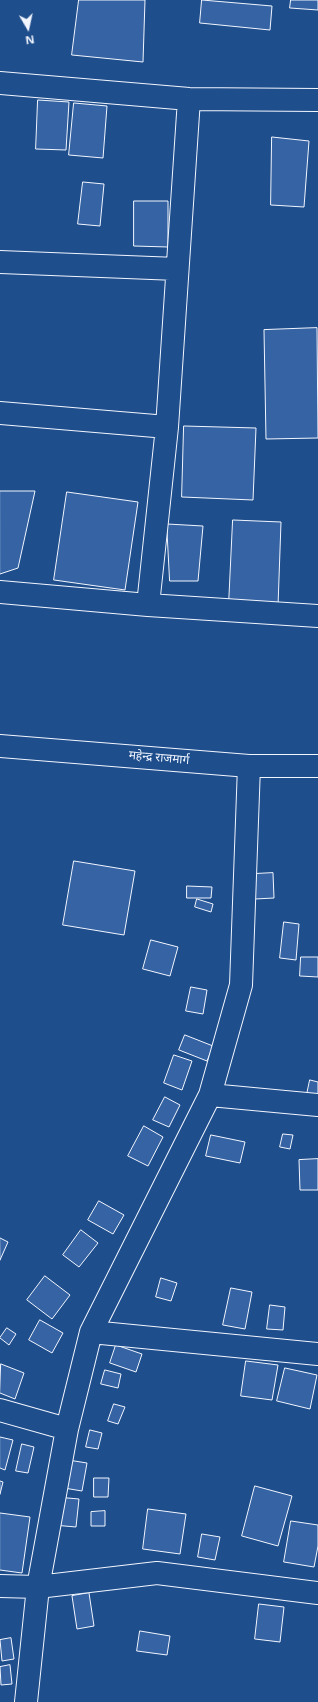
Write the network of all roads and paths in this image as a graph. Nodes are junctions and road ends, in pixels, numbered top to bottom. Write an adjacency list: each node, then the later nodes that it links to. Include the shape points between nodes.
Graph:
1 (0, 83): 2 (main road)
2 (189, 99): 3 (main road); 5 (main road)
3 (318, 100)
4 (0, 262): 5 (main road)
5 (177, 269): 7 (main road)
6 (0, 413): 7 (main road)
7 (167, 427): 9 (main road)
8 (0, 592): 9 (main road)
9 (148, 605): 10 (main road)
10 (318, 616)
11 (0, 746): 12 (main road, महेन्द्र राजमार्ग)
12 (249, 766): 13 (main road, महेन्द्र राजमार्ग); 14 (main road, via 241,985)
13 (318, 766)
14 (210, 1095): 15 (main road); 16 (main road)
15 (318, 1105)
16 (91, 1332): 17 (main road); 19 (main road)
17 (318, 1354)
18 (0, 1410): 19 (main road)
19 (66, 1429): 21 (main road)
20 (0, 1586): 21 (main road)
21 (38, 1587): 22 (main road, via 157,1573); 23 (main road)
22 (318, 1593)
23 (26, 1702)

